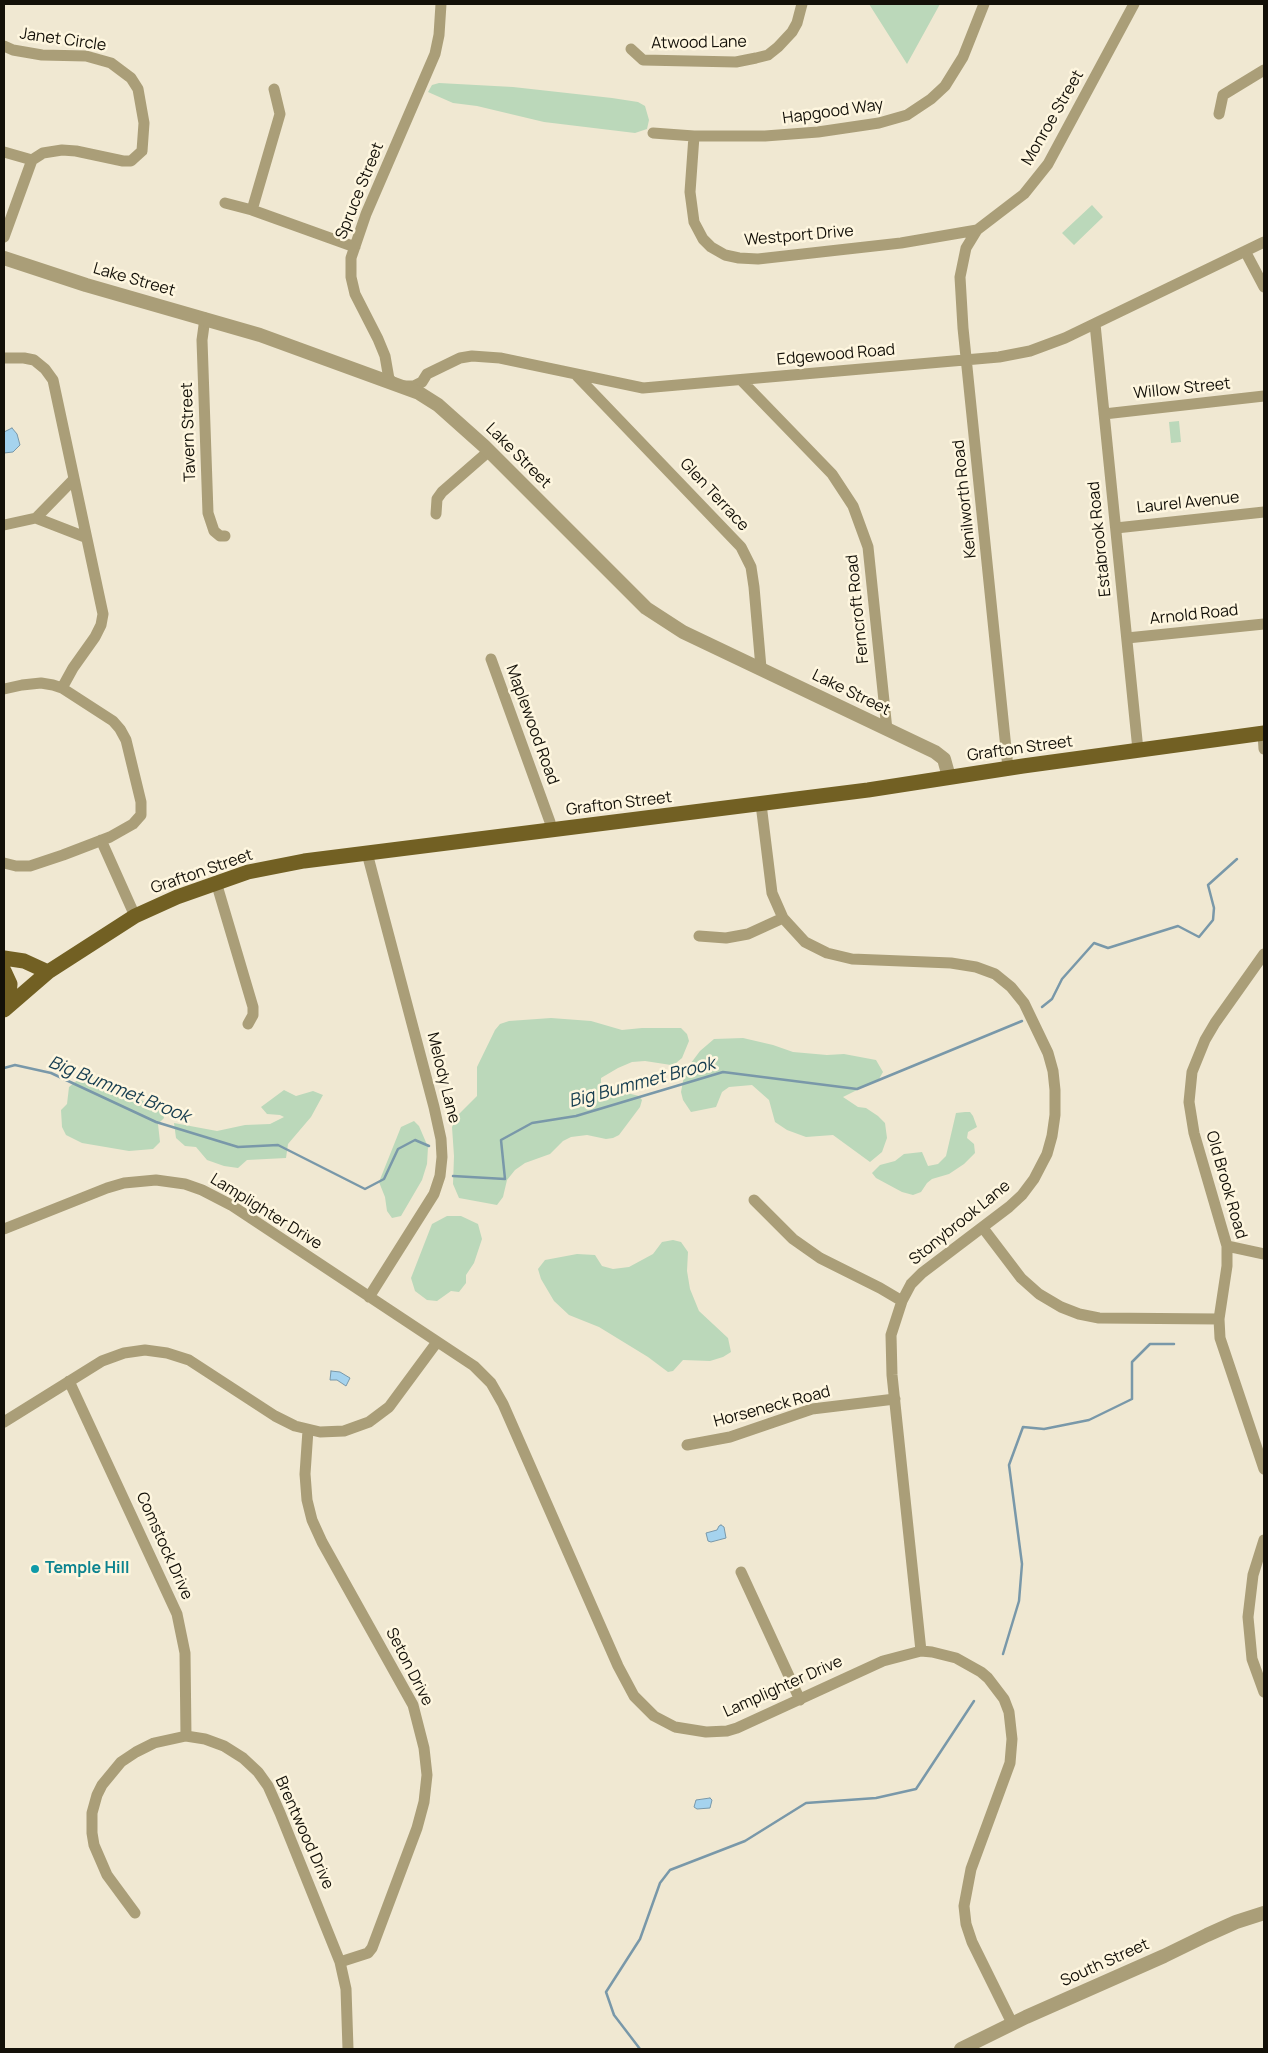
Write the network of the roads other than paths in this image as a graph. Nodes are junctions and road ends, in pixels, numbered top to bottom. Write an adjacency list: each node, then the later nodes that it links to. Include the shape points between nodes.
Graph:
1 (441, 4): 19 (street, Spruce Street, via 435,54)
2 (802, 4): 6 (street, Atwood Lane, via 792,32 768,55 736,62 642,60)
3 (984, 4): 11 (street, Hapgood Way, via 963,57 945,86 907,115 890,121 818,132)
4 (1134, 4): 16 (street, Monroe Street, via 1048,164 1024,194)
5 (4, 46): 13 (street, Janet Circle, via 42,56 86,56 112,63 131,78 141,100 143,146 134,159 122,161 62,150)
6 (631, 49)
7 (1264, 70): 9 (street, via 1223,95)
8 (274, 89): 15 (street, via 280,114)
9 (1219, 114)
10 (653, 134): 11 (street, Hapgood Way)
11 (694, 136): 16 (street, Westport Drive, via 690,192 694,222 703,239 725,255 758,259 901,243)
12 (4, 152): 13 (street)
13 (32, 160): 17 (street)
14 (225, 203): 15 (street)
15 (252, 210): 19 (street)
16 (977, 230): 26 (street, Kenilworth Road, via 966,248 960,277)
17 (4, 237)
18 (1264, 242): 20 (street, Edgewood Road)
19 (354, 248): 29 (street, Spruce Street, via 350,268 355,294 385,356 389,379)
20 (1245, 251): 22 (street); 24 (street, Edgewood Road)
21 (4, 258): 23 (street, Lake Street)
22 (1264, 287)
23 (205, 318): 29 (street, Lake Street); 39 (street, Tavern Street, via 202,340 208,513 214,531)
24 (1095, 324): 26 (street, Edgewood Road, via 1030,351); 31 (street, Estabrook Road)
25 (4, 358): 33 (street, via 31,359 52,377)
26 (968, 360): 28 (street, Edgewood Road); 51 (street, Kenilworth Road)
27 (577, 376): 28 (street, Edgewood Road, via 643,388); 29 (street, Edgewood Road, via 483,355 468,356 428,374 414,386); 44 (street, Glen Terrace, via 741,547 751,567)
28 (741, 380): 47 (street, Ferncroft Road, via 832,474 853,506 868,547)
29 (398, 386): 32 (street, Lake Street, via 419,393 438,405)
30 (1264, 396): 31 (street, Willow Street)
31 (1104, 414): 38 (street, Estabrook Road)
32 (489, 452): 35 (street, via 442,492 437,499); 44 (street, Lake Street, via 646,608 683,632)
33 (74, 479): 36 (street); 40 (street)
34 (1264, 512): 38 (street, Laurel Avenue)
35 (436, 514)
36 (36, 518): 37 (street); 40 (street)
37 (4, 525)
38 (1116, 528): 42 (street, Estabrook Road)
39 (225, 536)
40 (85, 537): 45 (street, via 103,618 95,637)
41 (1264, 624): 42 (street, Arnold Road)
42 (1127, 638): 50 (street, Estabrook Road)
43 (491, 659): 54 (street, Maplewood Road, via 544,804)
44 (761, 668): 47 (street, Lake Street)
45 (62, 688): 46 (street, via 42,683); 55 (street, via 116,724 129,752 142,805 141,815 128,827)
46 (4, 689)
47 (887, 730): 52 (street, Lake Street, via 939,754)
48 (1264, 734): 49 (street); 50 (main road, Grafton Street)
49 (1264, 749)
50 (1138, 750): 51 (main road, Grafton Street)
51 (1008, 768): 52 (main road, Grafton Street)
52 (949, 777): 53 (main road, Grafton Street)
53 (761, 804): 54 (main road, Grafton Street); 60 (street, Stonybrook Lane, via 770,881)
54 (550, 831): 56 (main road, Grafton Street)
55 (102, 840): 57 (street, via 30,866); 59 (street)
56 (367, 853): 58 (main road, Grafton Street, via 273,867); 73 (street, Melody Lane, via 438,1122 442,1157 434,1194)
57 (4, 863)
58 (216, 882): 59 (main road, Grafton Street); 67 (street, via 253,1007)
59 (135, 916): 65 (main road, Grafton Street)
60 (783, 918): 61 (street, via 748,934 726,938); 69 (street, Stonybrook Lane, via 805,942 827,953 852,959 976,967 995,974 1011,986 1024,1003 1053,1071 1056,1090 1052,1136 1047,1154 1028,1187)
61 (700, 936)
62 (1264, 954): 71 (street, Old Brook Road, via 1208,1033 1197,1056 1190,1088 1194,1133)
63 (4, 958): 65 (main road, via 24,961)
64 (4, 971): 66 (main road, via 10,984)
65 (48, 972): 66 (main road, Grafton Street)
66 (6, 1008)
67 (248, 1024)
68 (754, 1200): 74 (street, via 781,1229 807,1248)
69 (983, 1228): 74 (street, Stonybrook Lane, via 922,1273); 75 (street, via 1021,1278 1061,1307 1099,1318)
70 (4, 1229): 73 (street, Lamplighter Drive, via 107,1188 141,1180 171,1181 202,1190 224,1201)
71 (1227, 1246): 72 (street); 75 (street, Old Brook Road, via 1227,1274)
72 (1264, 1254)
73 (369, 1298): 76 (street, Lamplighter Drive)
74 (902, 1301): 78 (street, Stonybrook Lane, via 891,1335)
75 (1219, 1318): 82 (street, Old Brook Road, via 1223,1348)
76 (437, 1342): 80 (street, via 398,1397 369,1422 344,1431); 87 (street, Lamplighter Drive, via 474,1366 491,1383 503,1404 618,1666 642,1705 675,1727 706,1732 737,1728)
77 (69, 1381): 79 (street); 80 (street, via 118,1354 145,1350 167,1353 197,1364 275,1416); 88 (street, Comstock Drive, via 177,1614 185,1653)
78 (895, 1400): 81 (street, Horseneck Road, via 812,1410 730,1437); 85 (street, Stonybrook Lane)
79 (4, 1422)
80 (308, 1430): 91 (street, Seton Drive, via 305,1474 312,1520 413,1705 423,1740 426,1775 424,1802 417,1828 372,1948 368,1953)
81 (687, 1445)
82 (1264, 1469)
83 (1264, 1540): 86 (street, via 1253,1575 1248,1617 1250,1648)
84 (741, 1572): 87 (street)
85 (921, 1651): 87 (street, Lamplighter Drive, via 883,1661); 92 (street, Lamplighter Drive, via 956,1658 981,1672 999,1692 1009,1712 1010,1763 971,1869 964,1906 972,1942)
86 (1263, 1687)
87 (800, 1700)
88 (186, 1736): 89 (street, Brentwood Drive, via 154,1743 128,1756 107,1778 94,1805 92,1834 97,1856); 91 (street, Brentwood Drive, via 224,1746 243,1758 268,1786)
89 (135, 1913)
90 (1264, 1913): 92 (street, South Street, via 1236,1922)
91 (340, 1962): 93 (street, Brentwood Drive, via 346,1989)
92 (1012, 2023): 94 (street, South Street)
93 (348, 2049)
94 (961, 2049)

